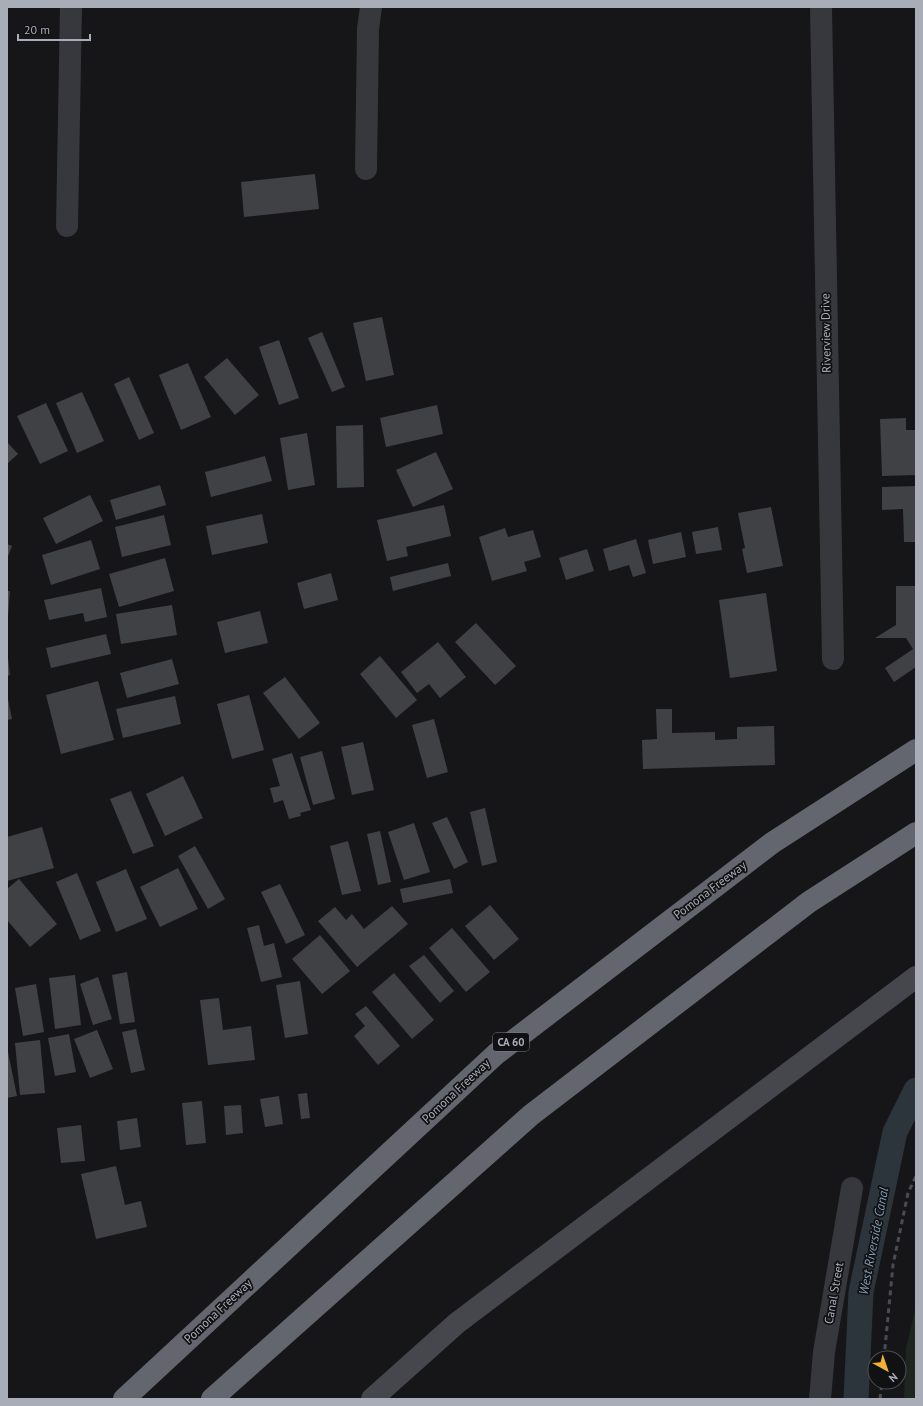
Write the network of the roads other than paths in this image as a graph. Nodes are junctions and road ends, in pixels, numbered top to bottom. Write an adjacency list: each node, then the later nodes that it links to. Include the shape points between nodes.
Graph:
1 (71, 7): 5 (street)
2 (371, 7): 4 (street, via 368,29)
3 (821, 7): 6 (street, Riverview Drive)
4 (366, 169)
5 (67, 226)
6 (833, 659)
7 (916, 750): 11 (highway, Pomona Freeway / CA 60, via 772,842 496,1054)
8 (916, 833): 14 (highway, via 809,902 531,1115)
9 (916, 977): 15 (street, via 457,1323)
10 (852, 1188): 16 (street, Canal Street, via 824,1352)
11 (143, 1380): 12 (highway); 13 (highway, Pomona Freeway / CA 60)
12 (114, 1399)
13 (124, 1399)
14 (212, 1399)
15 (372, 1399)
16 (820, 1399)

